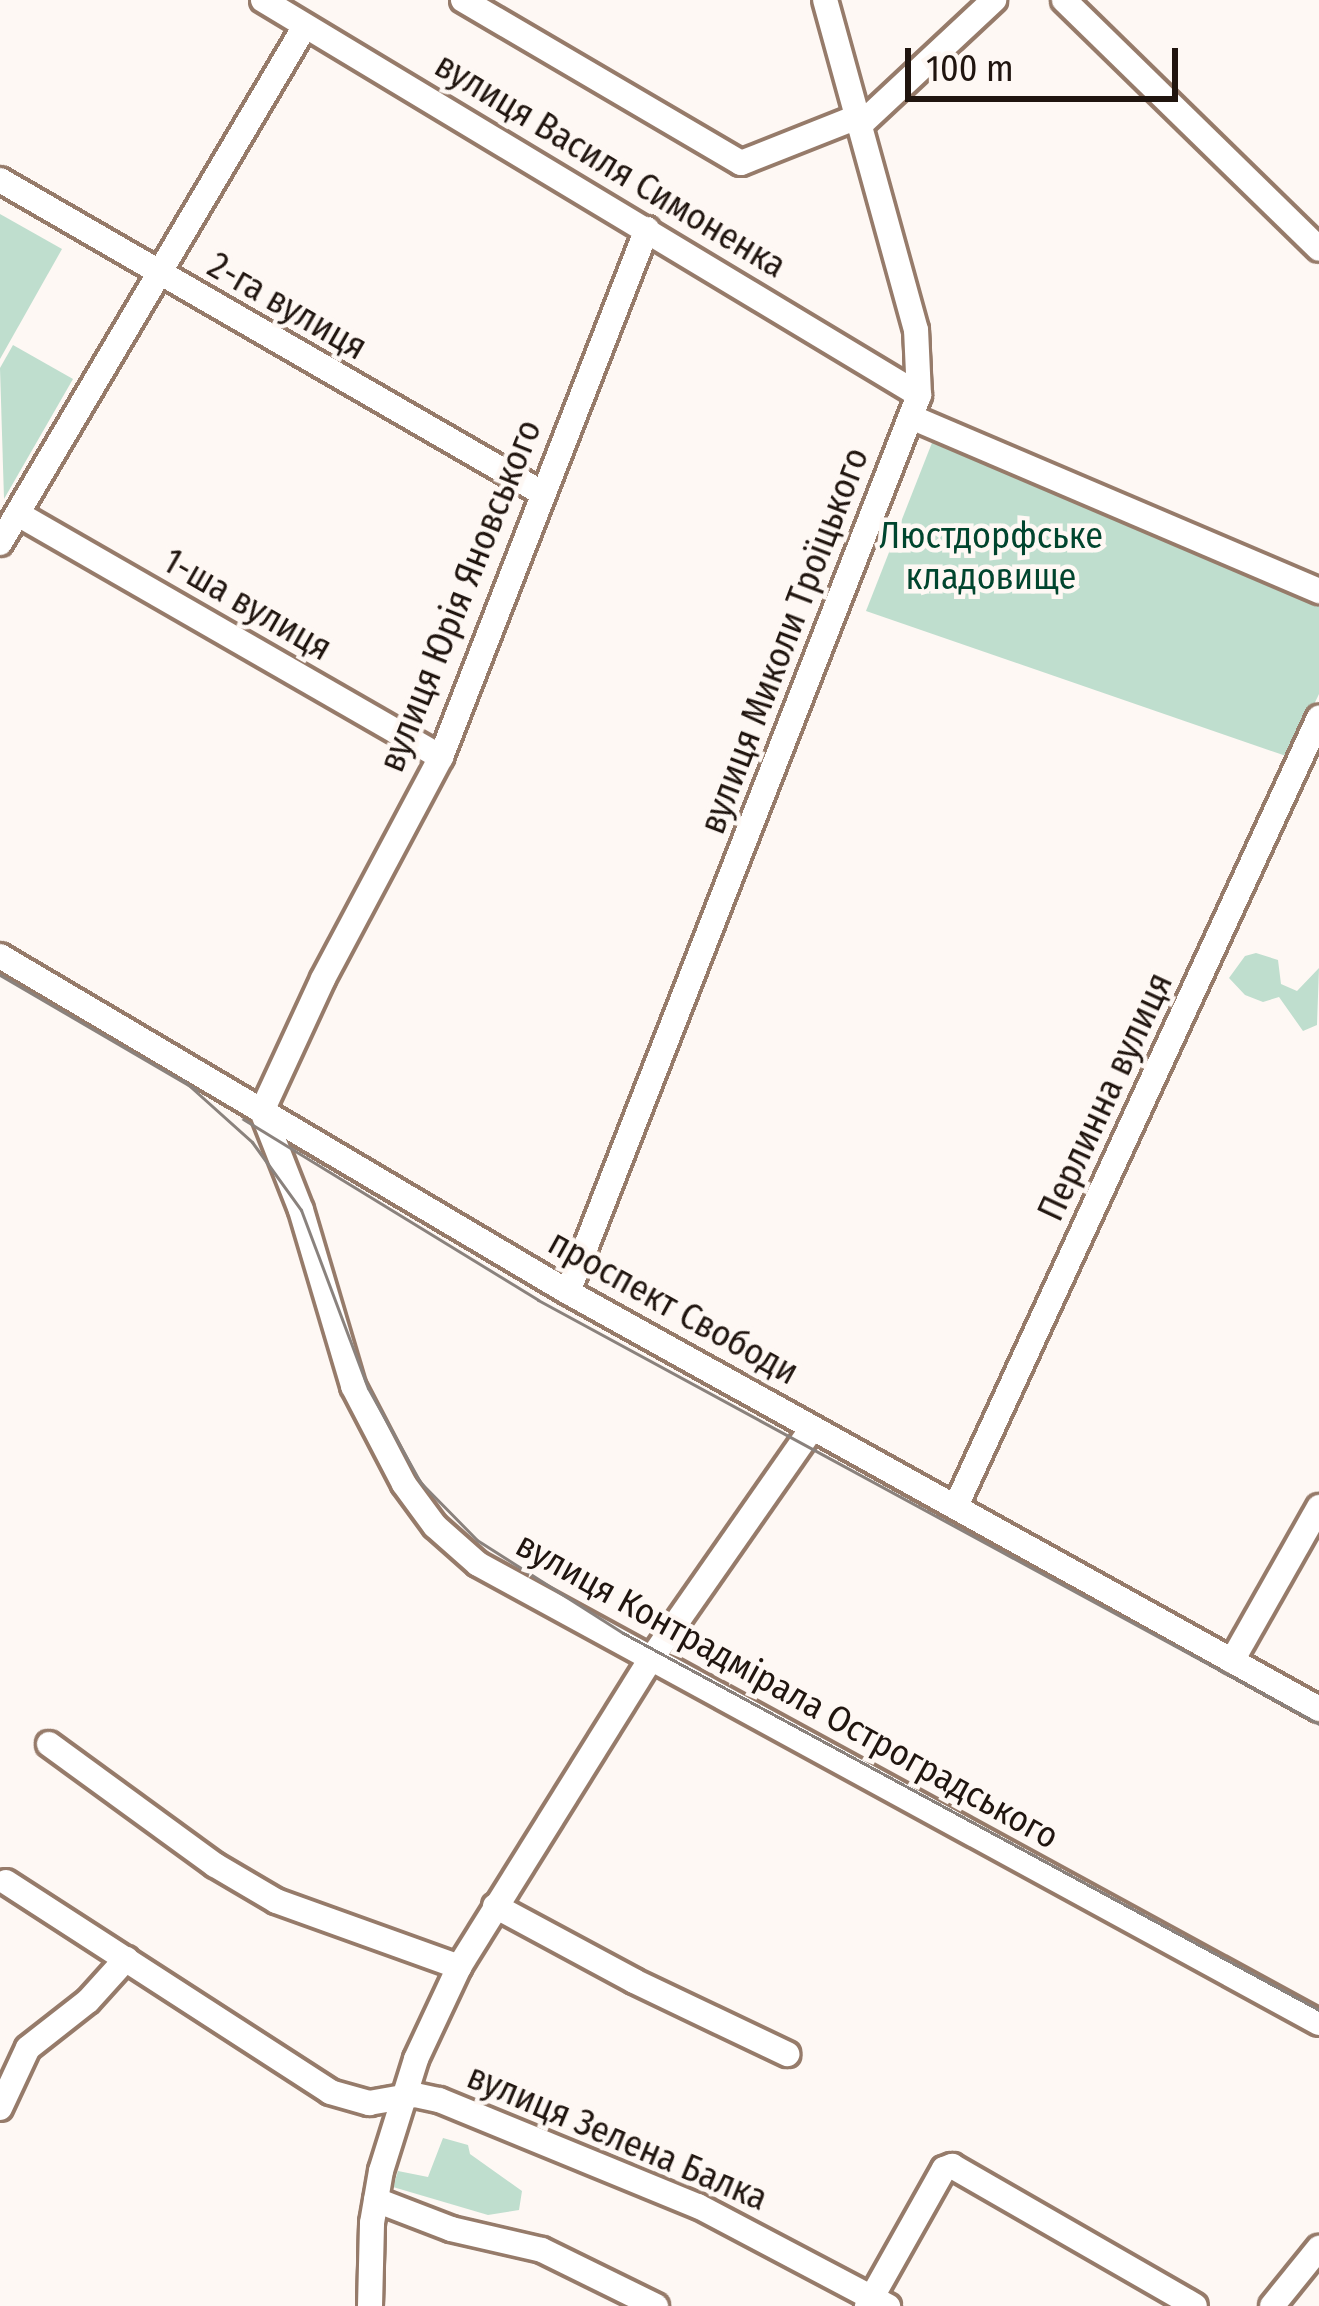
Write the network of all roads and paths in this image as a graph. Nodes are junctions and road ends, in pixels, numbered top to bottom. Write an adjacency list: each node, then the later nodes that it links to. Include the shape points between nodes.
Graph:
1 (263, 0): 6 (street, вулиця Василя Симоненка)
2 (463, 0): 7 (street, вулиця Василя Симоненка, via 741,163)
3 (825, 0): 7 (street, вулиця Миколи Троїцького)
4 (994, 0): 7 (street)
5 (1064, 0): 10 (street)
6 (305, 26): 9 (street, вулиця Василя Симоненка); 11 (street)
7 (858, 122): 12 (street, вулиця Миколи Троїцького, via 916,330)
8 (0, 180): 11 (street, 2-га вулиця)
9 (647, 229): 12 (street, вулиця Василя Симоненка); 13 (street, вулиця Юрія Яновського)
10 (1319, 249)
11 (159, 276): 13 (street, 2-га вулиця); 14 (street)
12 (915, 406): 16 (street, вулиця Василя Симоненка); 21 (street, вулиця Миколи Троїцького)
13 (542, 493): 18 (street, вулиця Юрія Яновського)
14 (18, 514): 15 (street); 18 (street, 1-ша вулиця)
15 (0, 543)
16 (1319, 591)
17 (1319, 718): 23 (street, Перлинна вулиця)
18 (441, 758): 20 (street, вулиця Юрія Яновського)
19 (0, 956): 20 (street, проспект Свободи)
20 (262, 1111): 21 (street, проспект Свободи); 26 (street, вулиця Контрадмірала Остроградського, via 353,1386 404,1484 478,1564)
21 (568, 1292): 22 (street, проспект Свободи)
22 (812, 1427): 23 (street, проспект Свободи); 26 (street)
23 (956, 1506): 25 (street, проспект Свободи)
24 (1319, 1507): 25 (street)
25 (1232, 1660): 27 (street, проспект Свободи)
26 (650, 1662): 30 (street); 33 (street, вулиця Контрадмірала Остроградського)
27 (1319, 1709)
28 (49, 1744): 32 (street, via 276,1901)
29 (6, 1882): 31 (street, вулиця Зелена Балка)
30 (495, 1906): 32 (street); 34 (street)
31 (126, 1959): 35 (street, вулиця Зелена Балка, via 330,2092 368,2103); 36 (street, via 28,2048)
32 (459, 1967): 35 (street)
33 (1319, 2023)
34 (787, 2054)
35 (402, 2096): 37 (street); 39 (street, вулиця Зелена Балка, via 427,2096 698,2206)
36 (0, 2108)
37 (376, 2200): 40 (street); 41 (street, via 542,2250)
38 (1319, 2248): 43 (street)
39 (875, 2303): 42 (street, via 944,2169 961,2168)
40 (370, 2306)
41 (656, 2306)
42 (1195, 2306)
43 (1273, 2306)

